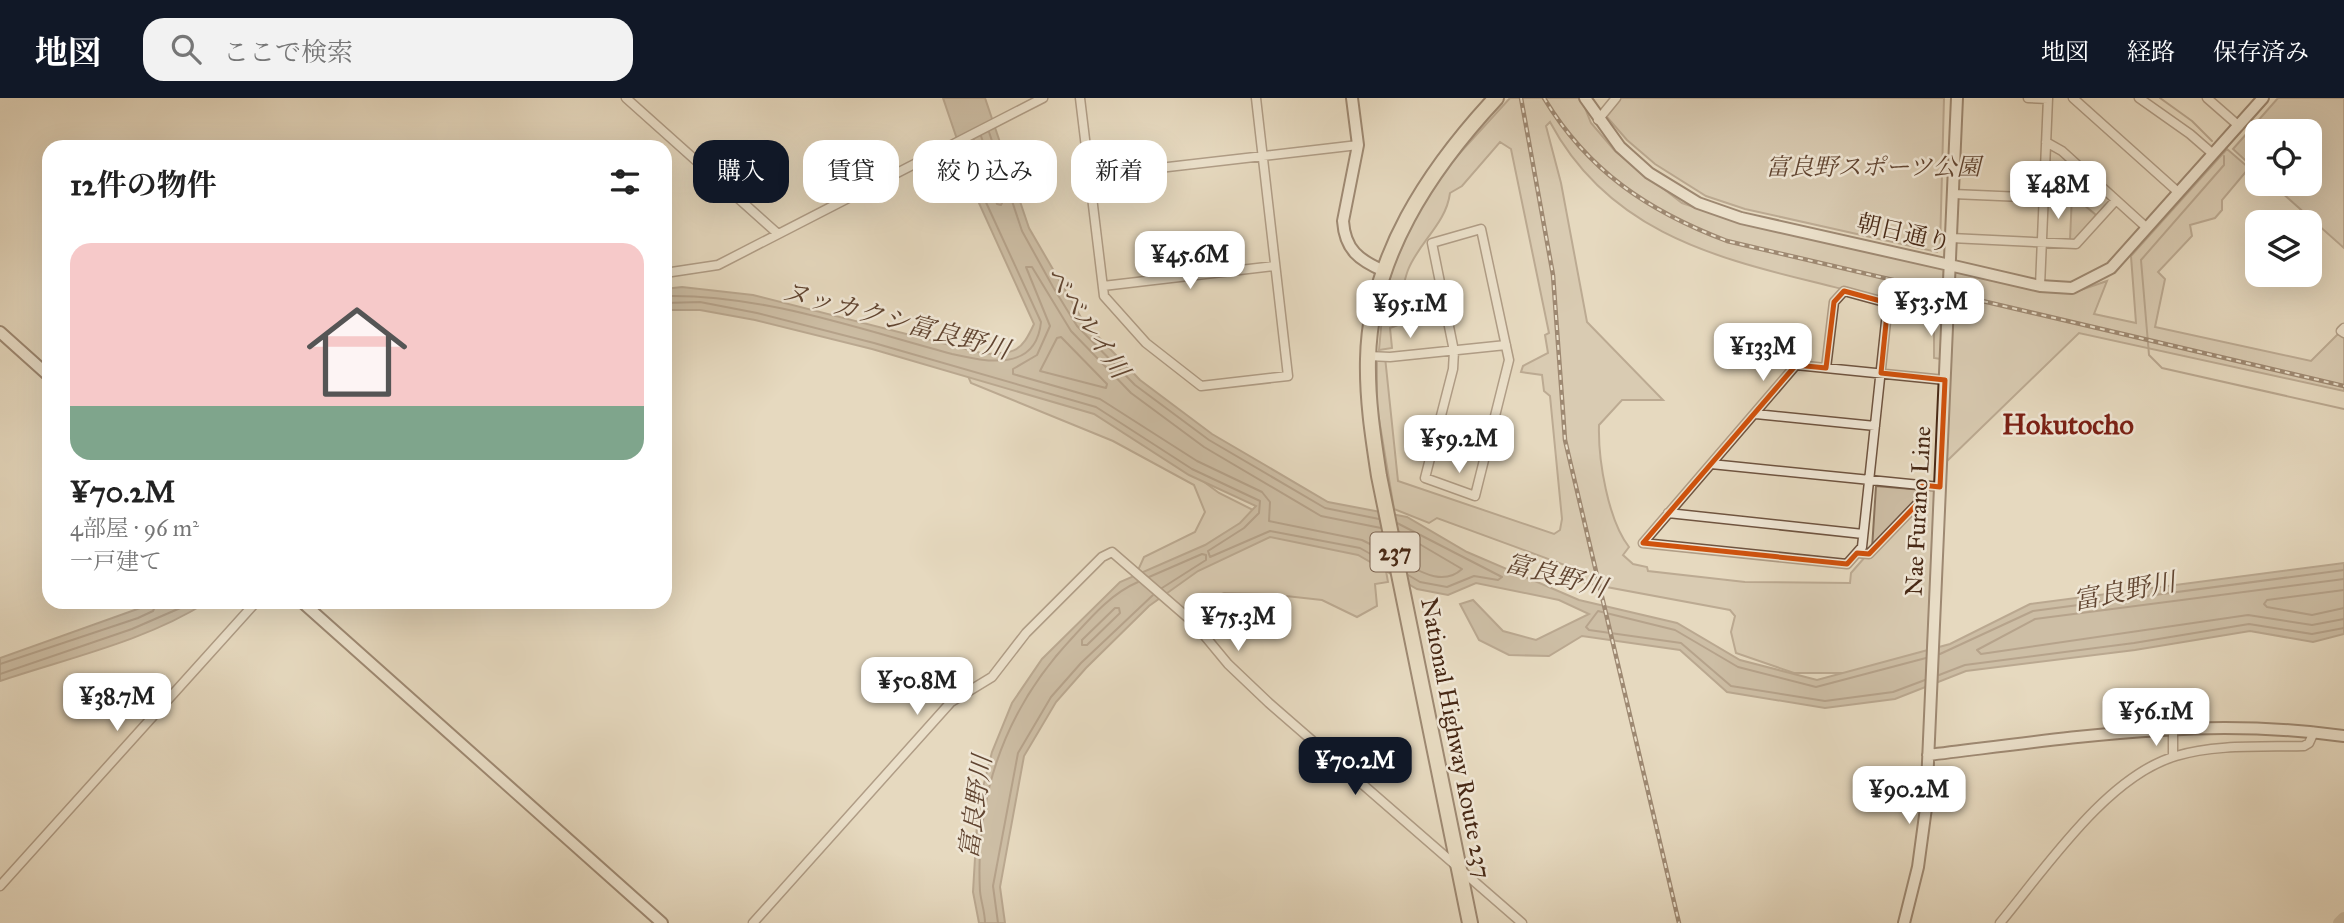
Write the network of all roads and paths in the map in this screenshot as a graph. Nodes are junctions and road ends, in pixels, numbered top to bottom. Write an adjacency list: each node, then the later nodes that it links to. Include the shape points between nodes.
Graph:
1 (626, 98): 30 (street)
2 (1043, 98): 30 (street)
3 (1080, 98): 18 (street)
4 (1256, 98): 21 (street)
5 (1352, 98): 20 (street)
6 (1496, 98): 35 (highway, National Highway Route 237 / 237, via 1458,138 1423,187)
7 (1585, 98): 16 (street, 朝日通り)
8 (1616, 98): 16 (street)
9 (1957, 98): 25 (street, Nae Furano Line)
10 (2028, 98): 11 (street)
11 (2048, 98): 19 (street)
12 (2073, 98): 24 (street)
13 (2139, 98): 22 (street)
14 (2207, 98): 17 (street)
15 (2263, 98): 17 (street, 朝日通り)
16 (1598, 120): 33 (street, 朝日通り, via 1649,173 1698,203 1741,218)
17 (2239, 126): 22 (street, 朝日通り)
18 (1085, 140)
19 (2046, 142): 26 (street); 27 (street)
20 (1358, 145): 21 (street); 35 (street, via 1343,221 1346,244 1356,257)
21 (1262, 154): 23 (street); 34 (street)
22 (2213, 155): 24 (street, 朝日通り)
23 (1167, 166)
24 (2179, 192): 29 (street, 朝日通り)
25 (1953, 194): 26 (street); 31 (street, Nae Furano Line)
26 (2044, 198): 32 (street)
27 (2116, 200): 29 (street); 32 (street, via 2076,244)
28 (1093, 203): 37 (street)
29 (2147, 228): 38 (street, 朝日通り, via 2096,278 2072,288)
30 (777, 233): 36 (street, via 718,265)
31 (1951, 238): 32 (street); 33 (street, Nae Furano Line)
32 (2043, 243): 38 (street)
33 (1949, 265): 38 (street, 朝日通り); 48 (street, Nae Furano Line)
34 (1274, 267): 37 (street); 37 (street, via 1288,376 1201,386 1146,343 1104,296)
35 (1384, 271): 44 (highway, National Highway Route 237 / 237)
36 (672, 272)
37 (1103, 286)
38 (2040, 286)
39 (2344, 327): 41 (street)
40 (0, 332): 46 (street)
41 (2344, 333)
42 (1506, 345): 43 (street); 43 (street, via 1481,229 1432,243); 43 (street, via 1509,360 1475,496 1425,478)
43 (1454, 351): 44 (street)
44 (1368, 356): 65 (highway, National Highway Route 237 / 237, via 1370,411 1384,498)
45 (1826, 368): 47 (street); 47 (street, via 1834,302 1844,291 1888,303); 49 (street, via 1796,365)
46 (42, 370)
47 (1881, 373): 48 (street); 50 (street)
48 (1945, 380): 54 (street, Nae Furano Line)
49 (1756, 414): 50 (street); 51 (street)
50 (1875, 426): 52 (street)
51 (1711, 464): 52 (street); 55 (street)
52 (1869, 480): 53 (street); 56 (street)
53 (1922, 485): 54 (street); 57 (street, via 1921,500 1869,554)
54 (1940, 487): 63 (street, Nae Furano Line)
55 (1668, 513): 56 (street); 57 (street, via 1643,543 1847,564)
56 (1863, 534): 57 (street)
57 (1857, 553)
58 (250, 609): 66 (street)
59 (310, 609): 67 (street)
60 (2174, 727): 61 (street); 63 (street); 64 (street)
61 (2314, 732): 62 (street); 64 (street, via 2304,746)
62 (2344, 736)
63 (1928, 755): 71 (street, Nae Furano Line, via 1923,839)
64 (2173, 756): 72 (street, via 2109,795)
65 (1459, 869): 68 (street, via 1269,703 1190,620 1112,552 1026,633 992,677 951,702); 69 (highway, National Highway Route 237 / 237); 70 (street)
66 (0, 886)
67 (662, 923)
68 (753, 923)
69 (1470, 923)
70 (1522, 923)
71 (1904, 923)
72 (2000, 923)

